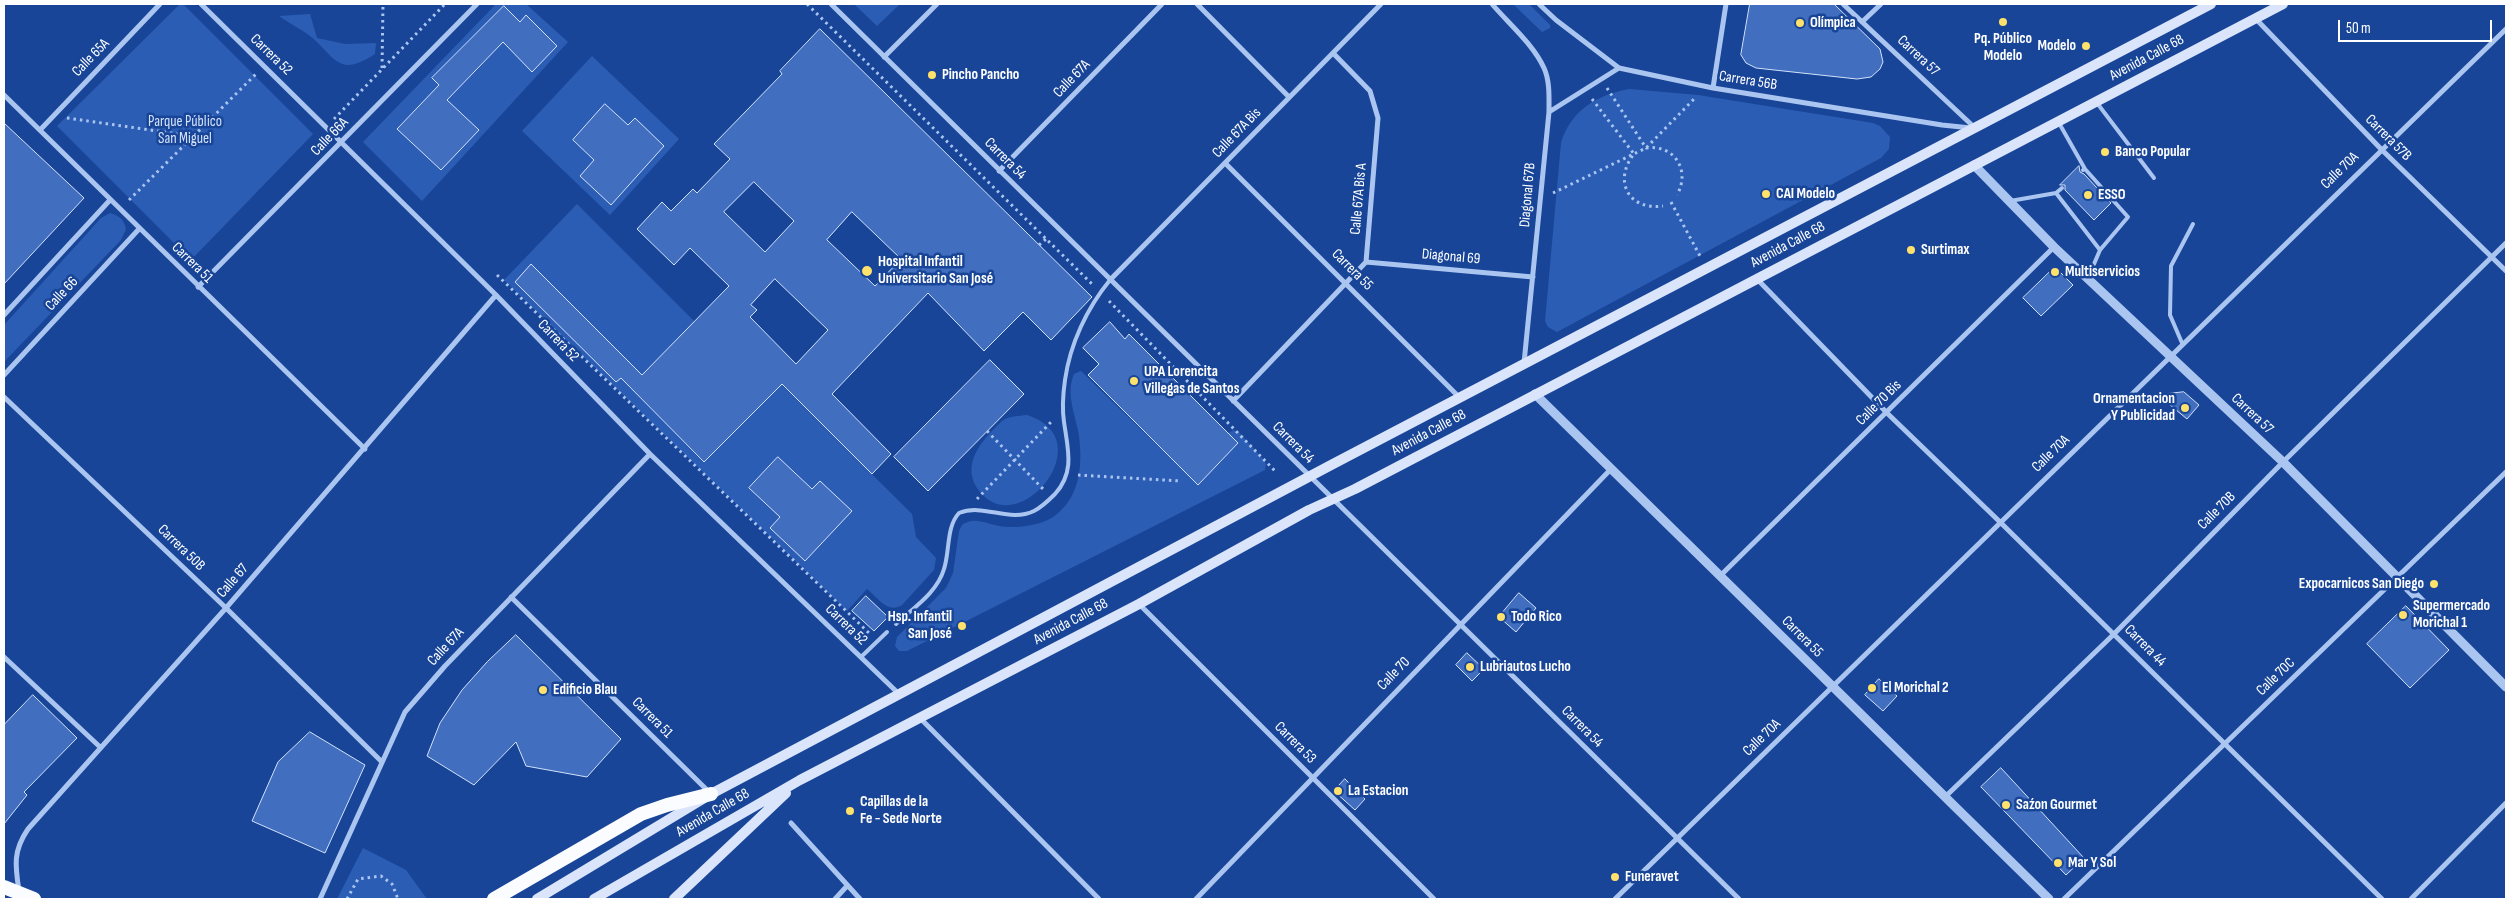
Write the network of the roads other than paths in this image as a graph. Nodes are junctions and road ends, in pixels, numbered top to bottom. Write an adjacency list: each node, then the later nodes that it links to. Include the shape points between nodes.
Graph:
1 (160, 4): 29 (street, Calle 65A)
2 (200, 4): 30 (street, Carrera 52)
3 (477, 4): 30 (street, Calle 66A)
4 (831, 4): 20 (street, Carrera 54)
5 (937, 4): 20 (street)
6 (1162, 4): 34 (street, Calle 67A)
7 (1197, 4): 24 (street)
8 (1381, 4): 19 (street, Calle 67A Bis)
9 (1492, 4): 26 (street, via 1534,52 1545,70)
10 (1540, 4): 21 (street, Carrera 56B)
11 (1726, 4): 22 (street)
12 (1843, 4): 17 (street, Carrera 57)
13 (1881, 4): 17 (street)
14 (2211, 4): 28 (main road, Avenida Calle 68)
15 (2283, 4): 16 (main road, Avenida Calle 68)
16 (2255, 18): 25 (main road, Avenida Calle 68); 31 (street, Carrera 57B)
17 (1862, 22): 28 (street, Carrera 57)
18 (2506, 28): 31 (street, Calle 70A)
19 (1333, 53): 24 (street, Calle 67A Bis); 46 (street, Calle 67A Bis A, via 1370,91 1378,118)
20 (884, 57): 34 (street, Carrera 54)
21 (1619, 68): 22 (street, Carrera 56B); 26 (street)
22 (1712, 88): 28 (street, Carrera 56B)
23 (4, 95): 29 (street, Carrera 51)
24 (1289, 97): 32 (street, Calle 67A Bis)
25 (2096, 101): 27 (main road, Avenida Calle 68); 35 (lane)
26 (1549, 112): 48 (street, Diagonal 67B)
27 (2058, 121): 33 (main road, Avenida Calle 68); 44 (lane, via 2084,169 2128,217)
28 (1975, 128): 58 (main road, Avenida Calle 68)
29 (41, 129): 38 (street, Carrera 51)
30 (342, 143): 53 (street, Calle 66A); 54 (street, Carrera 52)
31 (2381, 149): 45 (street, Carrera 57B); 56 (street, Calle 70A)
32 (1225, 163): 51 (street, Calle 67A Bis); 52 (street, Carrera 55)
33 (1974, 165): 39 (street, Carrera 57); 50 (main road, Avenida Calle 68)
34 (999, 171): 51 (street, Carrera 54)
35 (2154, 178)
36 (2062, 188): 37 (lane)
37 (2056, 193): 39 (lane); 44 (lane)
38 (110, 200): 41 (street, Carrera 51); 55 (street, Calle 66)
39 (2009, 201): 43 (street, Carrera 57)
40 (2193, 224): 56 (lane, via 2171,266 2170,315)
41 (139, 229): 53 (street, Carrera 51); 59 (street, Calle 66)
42 (2506, 243): 45 (street, Calle 70B)
43 (2054, 247): 49 (street, Carrera 57); 64 (street, Calle 70 Bis)
44 (2100, 250): 49 (lane)
45 (2492, 257): 47 (street, Carrera 57B); 67 (street, Calle 70B)
46 (1366, 262): 48 (street, Diagonal 69); 52 (street)
47 (2506, 271)
48 (1533, 277): 58 (street, Diagonal 67B)
49 (2088, 278): 57 (street, Carrera 57)
50 (1757, 279): 60 (main road, Avenida Calle 68); 64 (street)
51 (1110, 280): 63 (street, Carrera 54); 79 (lane, via 1078,332 1072,350 1063,410 1070,452 1068,475 1063,485 1033,512 1015,516 966,510 954,518 940,580)
52 (1346, 283): 62 (street, Carrera 55); 63 (street)
53 (198, 287): 65 (street, Carrera 51)
54 (496, 295): 65 (street, Calle 67); 66 (street, Carrera 52)
55 (4, 315)
56 (2182, 344): 57 (street, Calle 70A)
57 (2170, 356): 67 (street, Carrera 57); 72 (street, Calle 70A)
58 (1524, 363): 62 (main road, Avenida Calle 68)
59 (4, 375)
60 (1535, 394): 68 (street, Carrera 55); 71 (main road, Avenida Calle 68)
61 (4, 397): 77 (street, Carrera 50B)
62 (1460, 397): 70 (main road, Avenida Calle 68)
63 (1233, 401): 70 (street, Carrera 54)
64 (1887, 413): 72 (street, Carrera 44); 73 (street, Calle 70 Bis)
65 (365, 449): 77 (street, Calle 67)
66 (650, 454): 75 (street, Calle 67A); 82 (street, Carrera 52)
67 (2283, 462): 74 (street, Carrera 57); 81 (street, Calle 70B)
68 (1611, 469): 73 (street, Carrera 55); 78 (street, Calle 70)
69 (2506, 472): 74 (street, Calle 70C)
70 (1309, 476): 71 (street, Carrera 54); 86 (main road, Avenida Calle 68)
71 (1333, 500): 76 (main road, Avenida Calle 68, via 1309,510); 78 (street, Carrera 54)
72 (2000, 522): 81 (street, Carrera 44); 84 (street, Calle 70A)
73 (1720, 576): 84 (street, Carrera 55)
74 (2396, 577): 85 (street, Carrera 57); 88 (street, Calle 70C)
75 (511, 597): 90 (street, Calle 67A, via 405,712); 93 (street, Carrera 51)
76 (1139, 604): 87 (main road, Avenida Calle 68); 91 (street, Carrera 53)
77 (226, 608): 89 (street, Calle 67); 90 (street, Carrera 50B)
78 (1460, 622): 91 (street, Calle 70); 97 (street, Carrera 54)
79 (896, 624)
80 (887, 632): 82 (lane)
81 (2114, 634): 88 (street, Carrera 44); 94 (street, Calle 70B)
82 (861, 657): 86 (street, Carrera 52)
83 (4, 658): 89 (street)
84 (1832, 686): 94 (street, Carrera 55); 97 (street, Calle 70A)
85 (2506, 687)
86 (899, 694): 93 (main road, Avenida Calle 68)
87 (920, 718): 92 (main road, Avenida Calle 68); 109 (street)
88 (2226, 744): 115 (street, Calle 70C); 116 (street, Carrera 44)
89 (100, 746): 100 (street, Calle 67, via 19,842 16,858)
90 (382, 762): 102 (street, Calle 67A)
91 (1312, 778): 110 (street, Calle 70); 111 (street, Carrera 53)
92 (800, 780): 105 (main road, Avenida Calle 68); 106 (main road)
93 (711, 794): 103 (highway, via 642,814); 104 (main road, Avenida Calle 68)
94 (1945, 797): 114 (street, Carrera 55)
95 (2506, 803): 117 (street)
96 (791, 823): 98 (street)
97 (1676, 839): 112 (street, Calle 70A); 113 (street, Carrera 54)
98 (847, 886): 107 (street); 108 (street)
99 (4, 887): 100 (highway)
100 (20, 894): 101 (highway)
101 (34, 899)
102 (320, 899)
103 (494, 899)
104 (537, 899)
105 (594, 899)
106 (674, 899)
107 (835, 899)
108 (860, 899)
109 (1099, 899)
110 (1196, 899)
111 (1434, 899)
112 (1615, 899)
113 (1739, 899)
114 (2049, 899)
115 (2064, 899)
116 (2382, 899)
117 (2411, 899)

